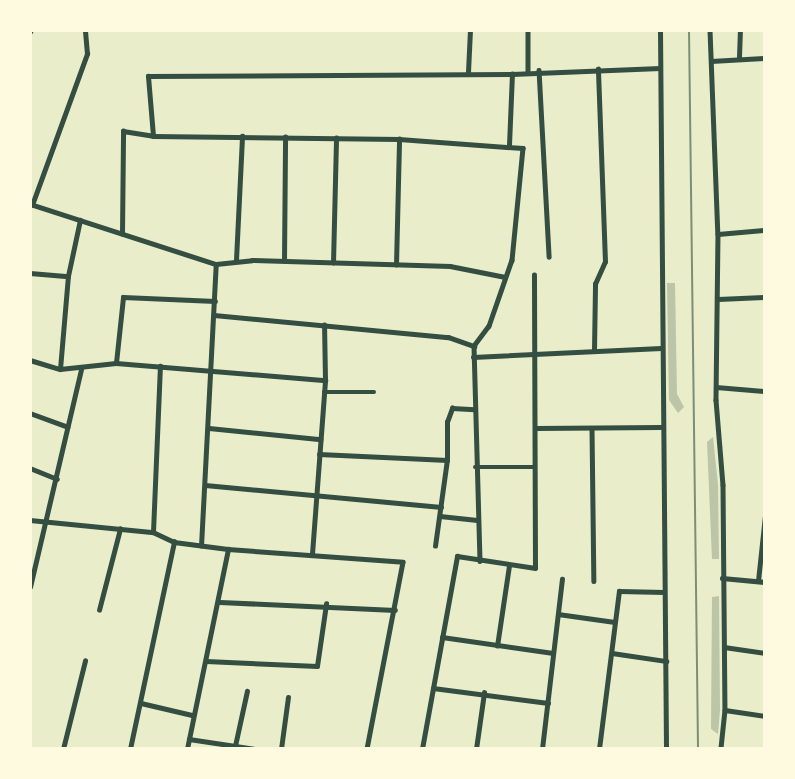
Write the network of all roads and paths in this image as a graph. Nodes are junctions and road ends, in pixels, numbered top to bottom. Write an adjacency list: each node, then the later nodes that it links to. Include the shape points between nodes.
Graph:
1 (86, 30): 24 (street, via 87,54)
2 (100, 30): 3 (street)
3 (137, 30)
4 (470, 30): 15 (street)
5 (528, 30): 16 (street)
6 (660, 30): 12 (street)
7 (710, 30): 11 (street)
8 (740, 30): 9 (street)
9 (739, 57): 10 (street); 11 (street)
10 (765, 58)
11 (711, 61): 28 (street)
12 (660, 68): 13 (street); 45 (street, via 664,184)
13 (598, 69): 14 (street); 46 (street, via 604,262 595,284)
14 (539, 70): 16 (street); 29 (street)
15 (468, 72): 17 (street); 18 (street, via 148,76)
16 (528, 72): 17 (street)
17 (512, 74): 23 (street)
18 (153, 136): 19 (street); 27 (street, via 123,131)
19 (242, 136): 20 (street); 30 (street)
20 (285, 137): 21 (street); 31 (street)
21 (336, 138): 22 (street); 32 (street)
22 (399, 139): 23 (street); 34 (street)
23 (510, 146): 38 (street, via 523,148 518,220)
24 (31, 205): 25 (street)
25 (80, 220): 27 (street); 37 (street)
26 (765, 230): 28 (street)
27 (122, 234): 33 (street)
28 (718, 234): 40 (street)
29 (549, 257)
30 (236, 260): 31 (street); 33 (street)
31 (284, 261): 32 (street)
32 (333, 263): 34 (street)
33 (216, 264): 41 (street)
34 (396, 265): 38 (street, via 450,267)
35 (30, 273): 37 (street)
36 (534, 275): 48 (street)
37 (68, 276): 52 (street)
38 (505, 277): 44 (street, via 489,326)
39 (765, 297): 40 (street)
40 (718, 299): 56 (street)
41 (215, 301): 42 (street); 50 (street, via 123,297)
42 (214, 315): 43 (street); 54 (street)
43 (324, 324): 44 (street, via 448,337); 55 (street)
44 (474, 346): 47 (street)
45 (661, 348): 46 (street); 64 (street)
46 (594, 350): 48 (street)
47 (473, 357): 48 (street); 60 (street)
48 (536, 357): 66 (street)
49 (30, 360): 52 (street)
50 (116, 363): 51 (street); 53 (street)
51 (160, 366): 54 (street); 83 (street)
52 (60, 369): 53 (street)
53 (81, 369): 62 (street)
54 (212, 371): 55 (street); 65 (street)
55 (325, 380): 58 (street)
56 (716, 387): 57 (street); 91 (street, via 723,485)
57 (765, 391)
58 (324, 392): 59 (street); 67 (street)
59 (375, 392)
60 (474, 410): 69 (street, via 452,408 447,422); 72 (street)
61 (30, 413): 62 (street)
62 (68, 426): 73 (street)
63 (592, 428): 64 (street); 66 (street); 93 (street)
64 (661, 428): 97 (street)
65 (208, 429): 67 (street); 74 (street)
66 (536, 429): 70 (street)
67 (321, 439): 68 (street)
68 (319, 454): 69 (street); 75 (street)
69 (447, 460): 76 (street)
70 (534, 467): 72 (street); 90 (street, via 535,568)
71 (30, 468): 73 (street)
72 (475, 468): 80 (street)
73 (57, 479): 81 (street)
74 (205, 486): 75 (street); 85 (street)
75 (316, 494): 76 (street); 88 (street)
76 (441, 507): 77 (street)
77 (440, 516): 80 (street); 86 (street)
78 (765, 516): 94 (street)
79 (30, 520): 81 (street)
80 (477, 520): 89 (street)
81 (47, 523): 82 (street); 96 (street)
82 (120, 529): 83 (street); 100 (street)
83 (153, 532): 84 (street)
84 (174, 542): 85 (street); 118 (street)
85 (201, 546): 87 (street)
86 (435, 546)
87 (228, 549): 88 (street); 98 (street)
88 (312, 554): 101 (street, via 403,562)
89 (480, 561): 90 (street); 104 (street, via 457,556)
90 (509, 566): 105 (street)
91 (722, 578): 94 (street); 106 (street)
92 (562, 579): 102 (street)
93 (594, 581)
94 (758, 581): 95 (street)
95 (765, 582)
96 (30, 584)
97 (664, 592): 103 (street, via 619,591); 112 (street)
98 (220, 602): 99 (street); 111 (street)
99 (326, 604): 101 (street); 111 (street, via 317,666)
100 (99, 610)
101 (394, 610): 129 (street)
102 (558, 614): 103 (street); 107 (street)
103 (614, 622): 108 (street)
104 (442, 637): 105 (street); 113 (street)
105 (497, 646): 107 (street)
106 (724, 647): 109 (street); 119 (street)
107 (553, 653): 117 (street)
108 (612, 653): 112 (street); 133 (street)
109 (765, 654)
110 (85, 661): 124 (street)
111 (206, 661): 120 (street)
112 (666, 661): 134 (street)
113 (434, 688): 115 (street); 130 (street)
114 (247, 691): 123 (street)
115 (484, 693): 117 (street); 131 (street)
116 (288, 697): 128 (street)
117 (548, 703): 132 (street)
118 (141, 704): 120 (street); 125 (street)
119 (725, 710): 121 (street); 135 (street)
120 (192, 714): 122 (street)
121 (765, 716)
122 (189, 739): 123 (street); 126 (street)
123 (235, 746): 127 (street)
124 (63, 749)
125 (130, 749)
126 (187, 749)
127 (256, 749)
128 (281, 749)
129 (367, 749)
130 (422, 749)
131 (476, 749)
132 (542, 749)
133 (599, 749)
134 (666, 749)
135 (721, 749)

